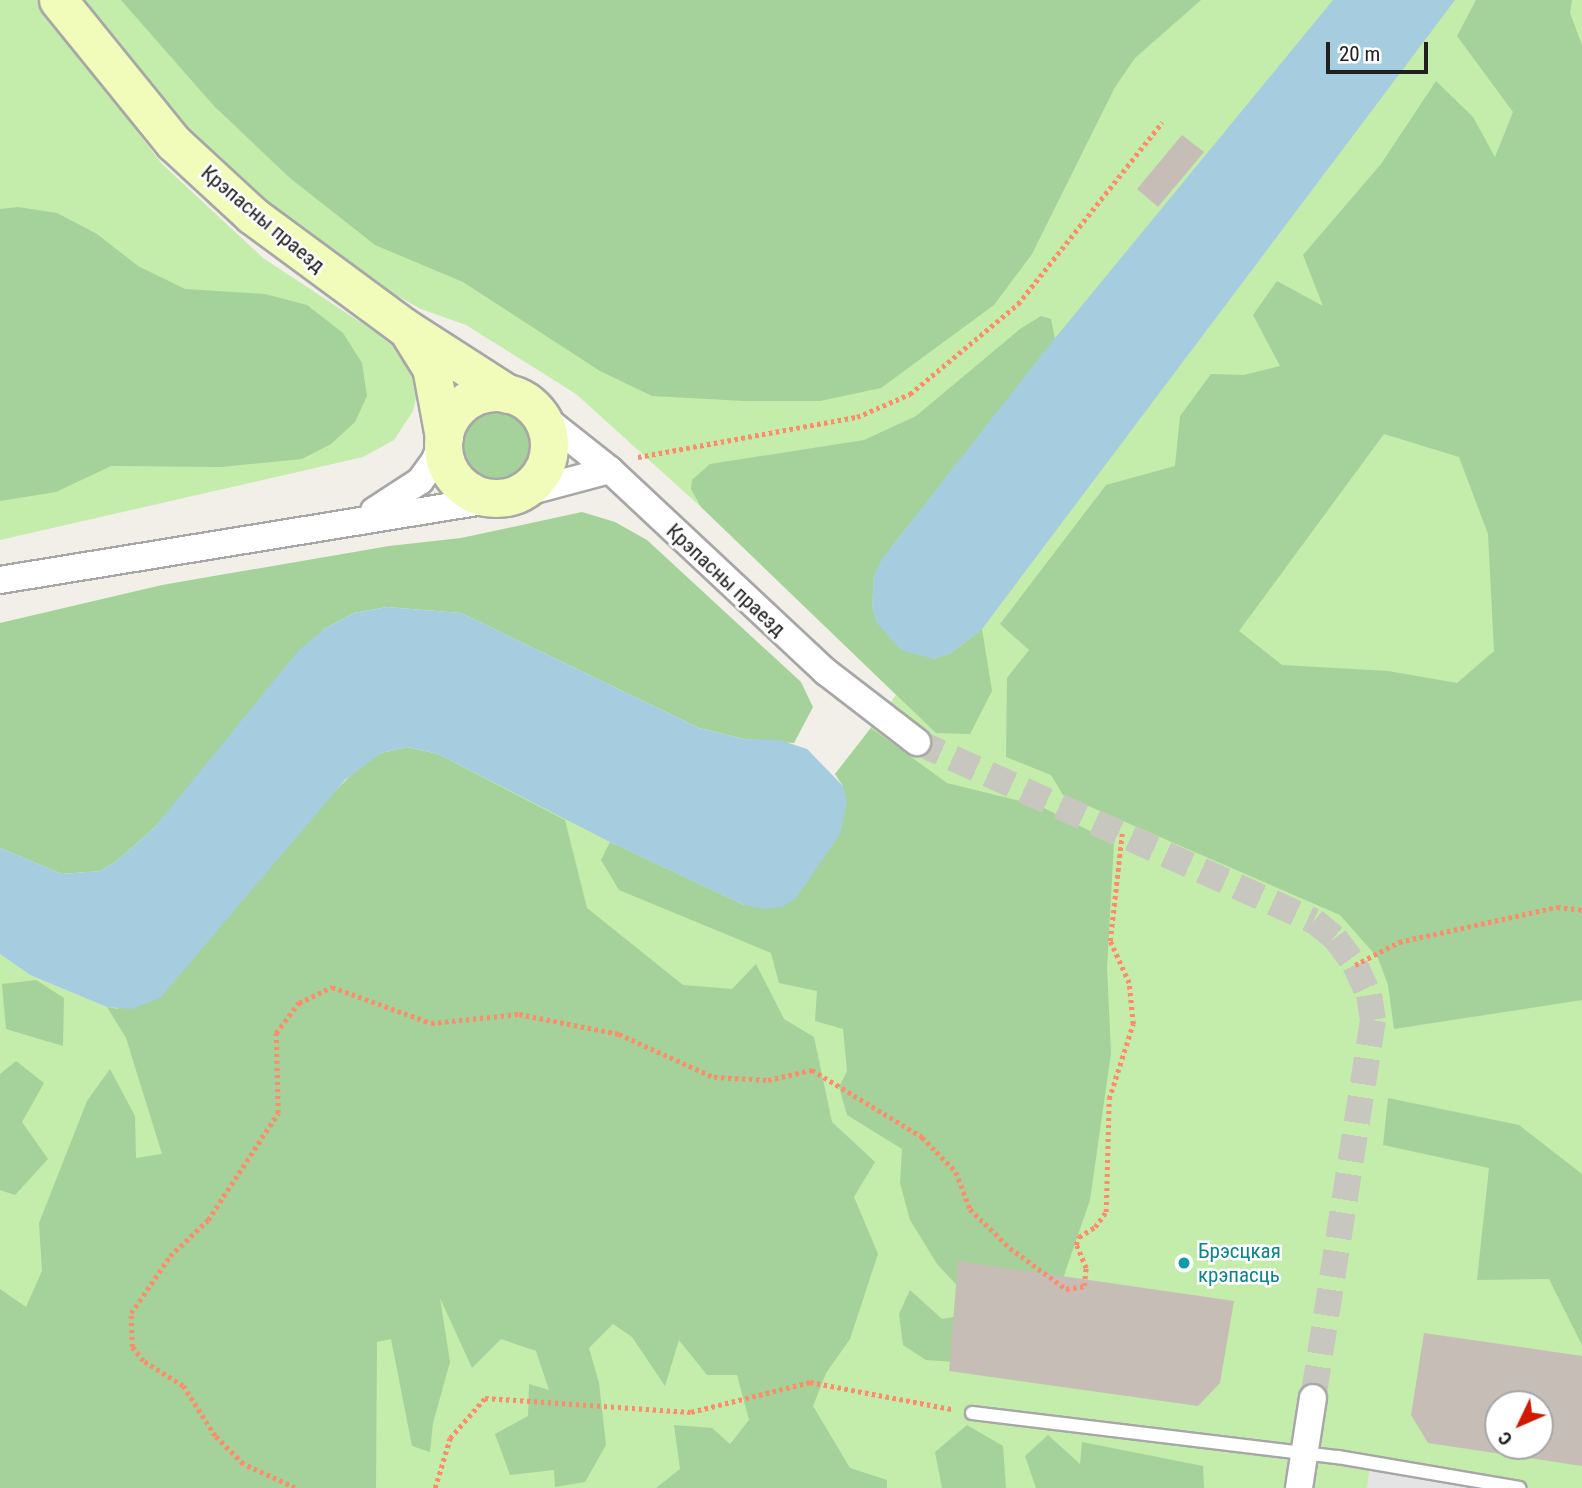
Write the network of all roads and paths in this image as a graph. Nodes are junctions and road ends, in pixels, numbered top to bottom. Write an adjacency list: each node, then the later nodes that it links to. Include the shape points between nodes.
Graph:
1 (58, 0): 3 (street, Крэпасны праезд, via 174,143 286,242)
2 (1162, 122): 6 (path, via 1018,304 910,394 857,417 651,452)
3 (404, 327): 4 (street, Крэпасны праезд); 5 (street, via 431,367)
4 (523, 403): 5 (street, via 491,393 460,407); 6 (street, Крэпасны праезд); 7 (street, via 549,443 547,460 536,480)
5 (444, 437): 7 (street, via 450,472 477,495); 8 (street, via 436,460 420,481)
6 (610, 470): 7 (street); 10 (street, Крэпасны праезд, via 825,672)
7 (506, 497): 8 (street)
8 (351, 523): 9 (street)
9 (0, 580)
10 (917, 741)
11 (1122, 834): 17 (path, via 1110,942 1129,983 1133,1024 1109,1099 1106,1212 1076,1245 1086,1268 1084,1286 1066,1289 1010,1248 970,1209 956,1171 922,1137 812,1070 768,1080 714,1077 619,1034 519,1014 430,1023 332,987 299,1003 276,1033 278,1113 208,1220 170,1256 131,1313 132,1347 144,1361 183,1386 215,1436 243,1464)
12 (1582, 910): 13 (path, via 1556,907 1399,942)
13 (1355, 965)
14 (1313, 1398): 16 (street)
15 (972, 1413): 16 (lane); 18 (path, via 810,1382 691,1412 485,1398 450,1438)
16 (1304, 1453): 19 (street); 20 (lane)
17 (295, 1488)
18 (435, 1488)
19 (1299, 1488)
20 (1519, 1488)

